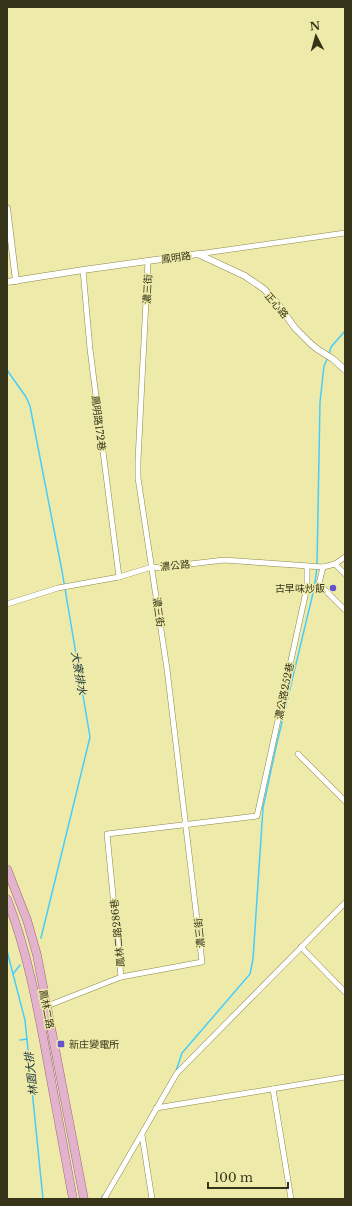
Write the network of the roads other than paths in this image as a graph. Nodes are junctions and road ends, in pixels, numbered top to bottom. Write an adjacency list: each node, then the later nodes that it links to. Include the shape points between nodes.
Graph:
1 (7, 208): 6 (street)
2 (345, 233): 3 (street, 鳳明路)
3 (198, 254): 4 (street, 鳳明路); 8 (street, 正心路, via 246,276 264,289 310,343)
4 (148, 261): 5 (street, 鳳明路); 12 (street, 濃三街, via 138,478)
5 (83, 270): 6 (street, 鳳明路); 15 (street, 鳳明路172巷, via 90,349)
6 (16, 281): 7 (street, 鳳明路)
7 (7, 282)
8 (345, 370)
9 (345, 557): 10 (street, 濃公路)
10 (336, 564): 13 (street, 濃公路); 14 (street)
11 (307, 566): 12 (street, 濃公路, via 224,560); 13 (street, 濃公路); 20 (street, 濃公路252巷, via 307,587 257,816)
12 (152, 567): 15 (street, 濃公路); 20 (street, 濃三街)
13 (319, 567): 17 (street, via 319,584)
14 (345, 574)
15 (119, 577): 16 (street, 濃公路, via 58,588)
16 (7, 604)
17 (345, 610)
18 (298, 754): 19 (street)
19 (345, 801)
20 (186, 825): 25 (street, 濃三街, via 202,962); 25 (street, 鳳林二路286巷, via 107,834)
21 (7, 869): 27 (main road, 鳳林二路, via 27,920)
22 (7, 899): 32 (main road, 鳳林二路, via 25,952)
23 (345, 903): 24 (street)
24 (302, 947): 26 (street); 30 (street, via 177,1073)
25 (121, 977): 27 (street, 鳳林二路286巷)
26 (345, 992)
27 (47, 1006): 33 (main road, 鳳林二路)
28 (345, 1077): 29 (street)
29 (273, 1089): 30 (street); 36 (street)
30 (156, 1108): 31 (street)
31 (142, 1135): 34 (street); 35 (street)
32 (73, 1199)
33 (84, 1199)
34 (104, 1199)
35 (152, 1199)
36 (291, 1199)

